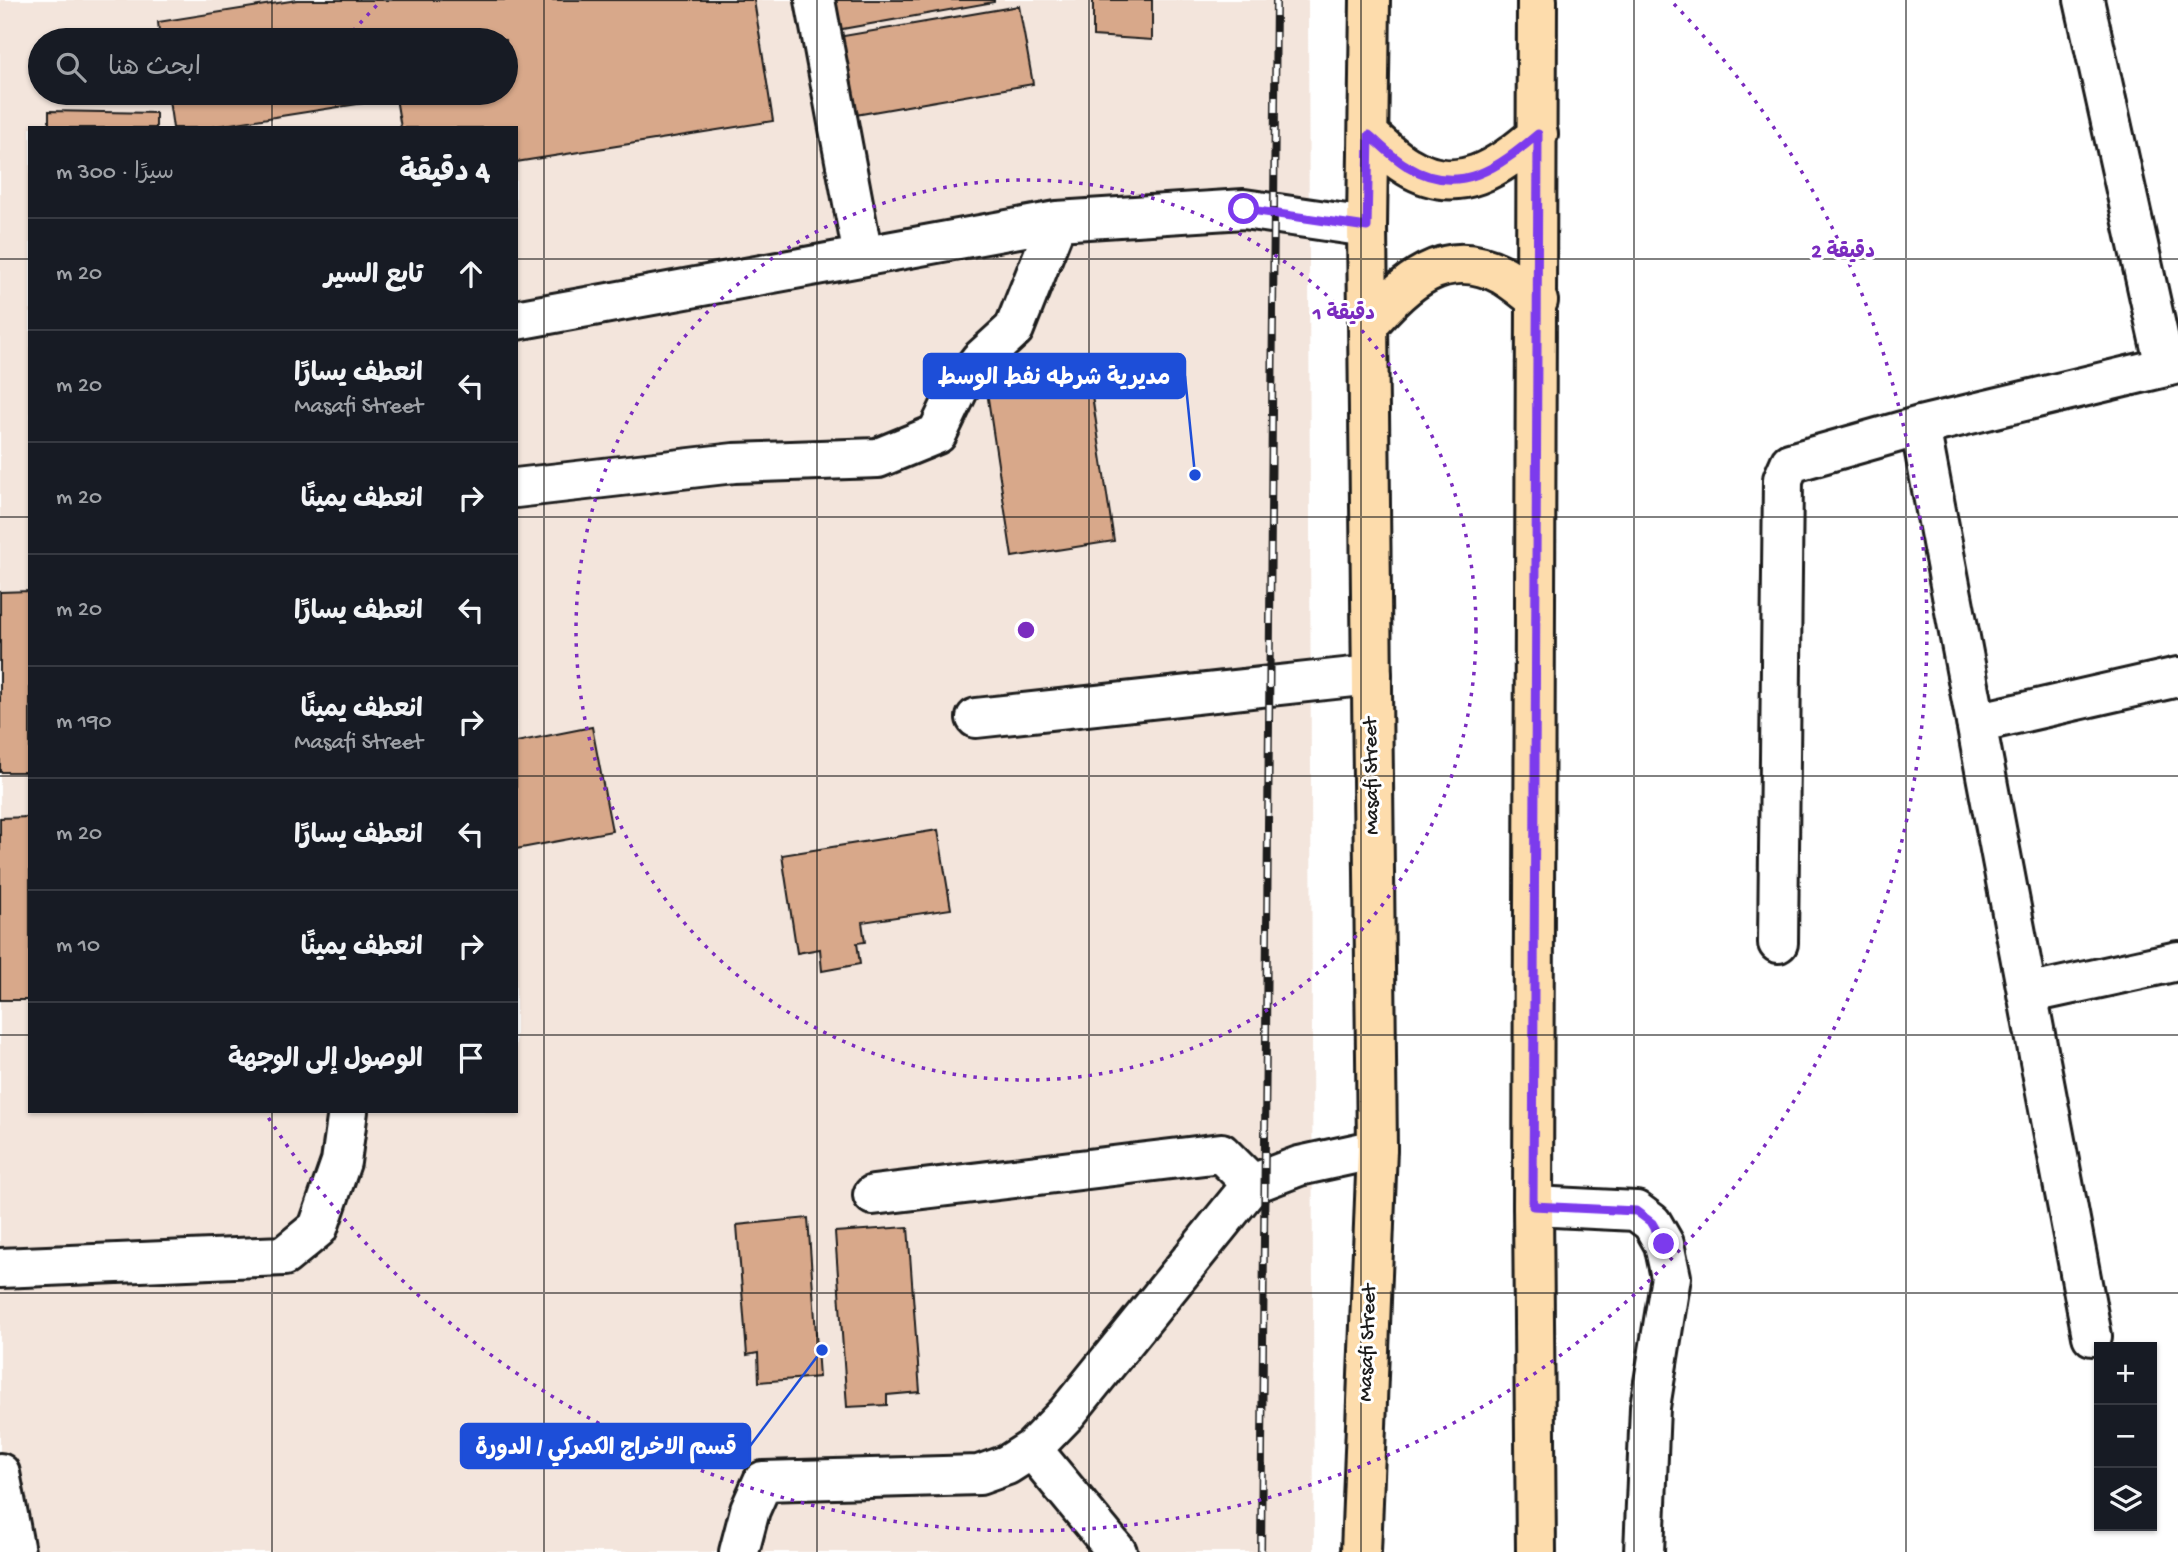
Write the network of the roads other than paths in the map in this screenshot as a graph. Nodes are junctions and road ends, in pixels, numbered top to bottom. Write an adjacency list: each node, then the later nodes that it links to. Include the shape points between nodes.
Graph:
1 (815, 0): 9 (street)
2 (1370, 0): 6 (main road, Masafi Street)
3 (1537, 0): 5 (main road)
4 (2084, 0): 13 (street)
5 (1538, 134): 6 (main road, via 1501,165 1479,176 1454,179 1430,176 1407,166); 10 (main road)
6 (1369, 135): 8 (main road, Masafi Street)
7 (1056, 221): 8 (street, via 1244,209); 9 (street); 15 (street, via 1014,329 979,360 937,434 878,458 734,463)
8 (1367, 227): 12 (main road, Masafi Street)
9 (863, 256): 11 (street)
10 (1538, 301): 12 (main road, via 1503,275 1454,265 1408,281); 27 (main road)
11 (518, 320)
12 (1368, 325): 16 (main road, Masafi Street)
13 (2172, 366): 14 (street)
14 (1920, 426): 19 (street); 20 (street, via 1790,463 1783,479)
15 (518, 488)
16 (1372, 675): 18 (street); 24 (main road, Masafi Street)
17 (2178, 677): 19 (street)
18 (976, 718)
19 (1976, 723): 22 (street)
20 (1778, 943)
21 (2178, 961): 22 (street)
22 (2027, 994): 29 (street)
23 (348, 1113): 28 (street, via 341,1163 318,1228 284,1256)
24 (1377, 1149): 25 (street, via 1299,1166); 35 (main road, Masafi Street)
25 (1252, 1184): 26 (street, via 1221,1153); 30 (street, via 1067,1413)
26 (873, 1195)
27 (1533, 1206): 36 (main road); 37 (street, via 1636,1211 1652,1223 1664,1244 1671,1277 1650,1408)
28 (0, 1268)
29 (2092, 1336)
30 (1032, 1449): 33 (street, via 979,1475 763,1481); 34 (street)
31 (0, 1474): 32 (street)
32 (15, 1552)
33 (740, 1552)
34 (1117, 1552)
35 (1361, 1552)
36 (1536, 1552)
37 (1644, 1552)

